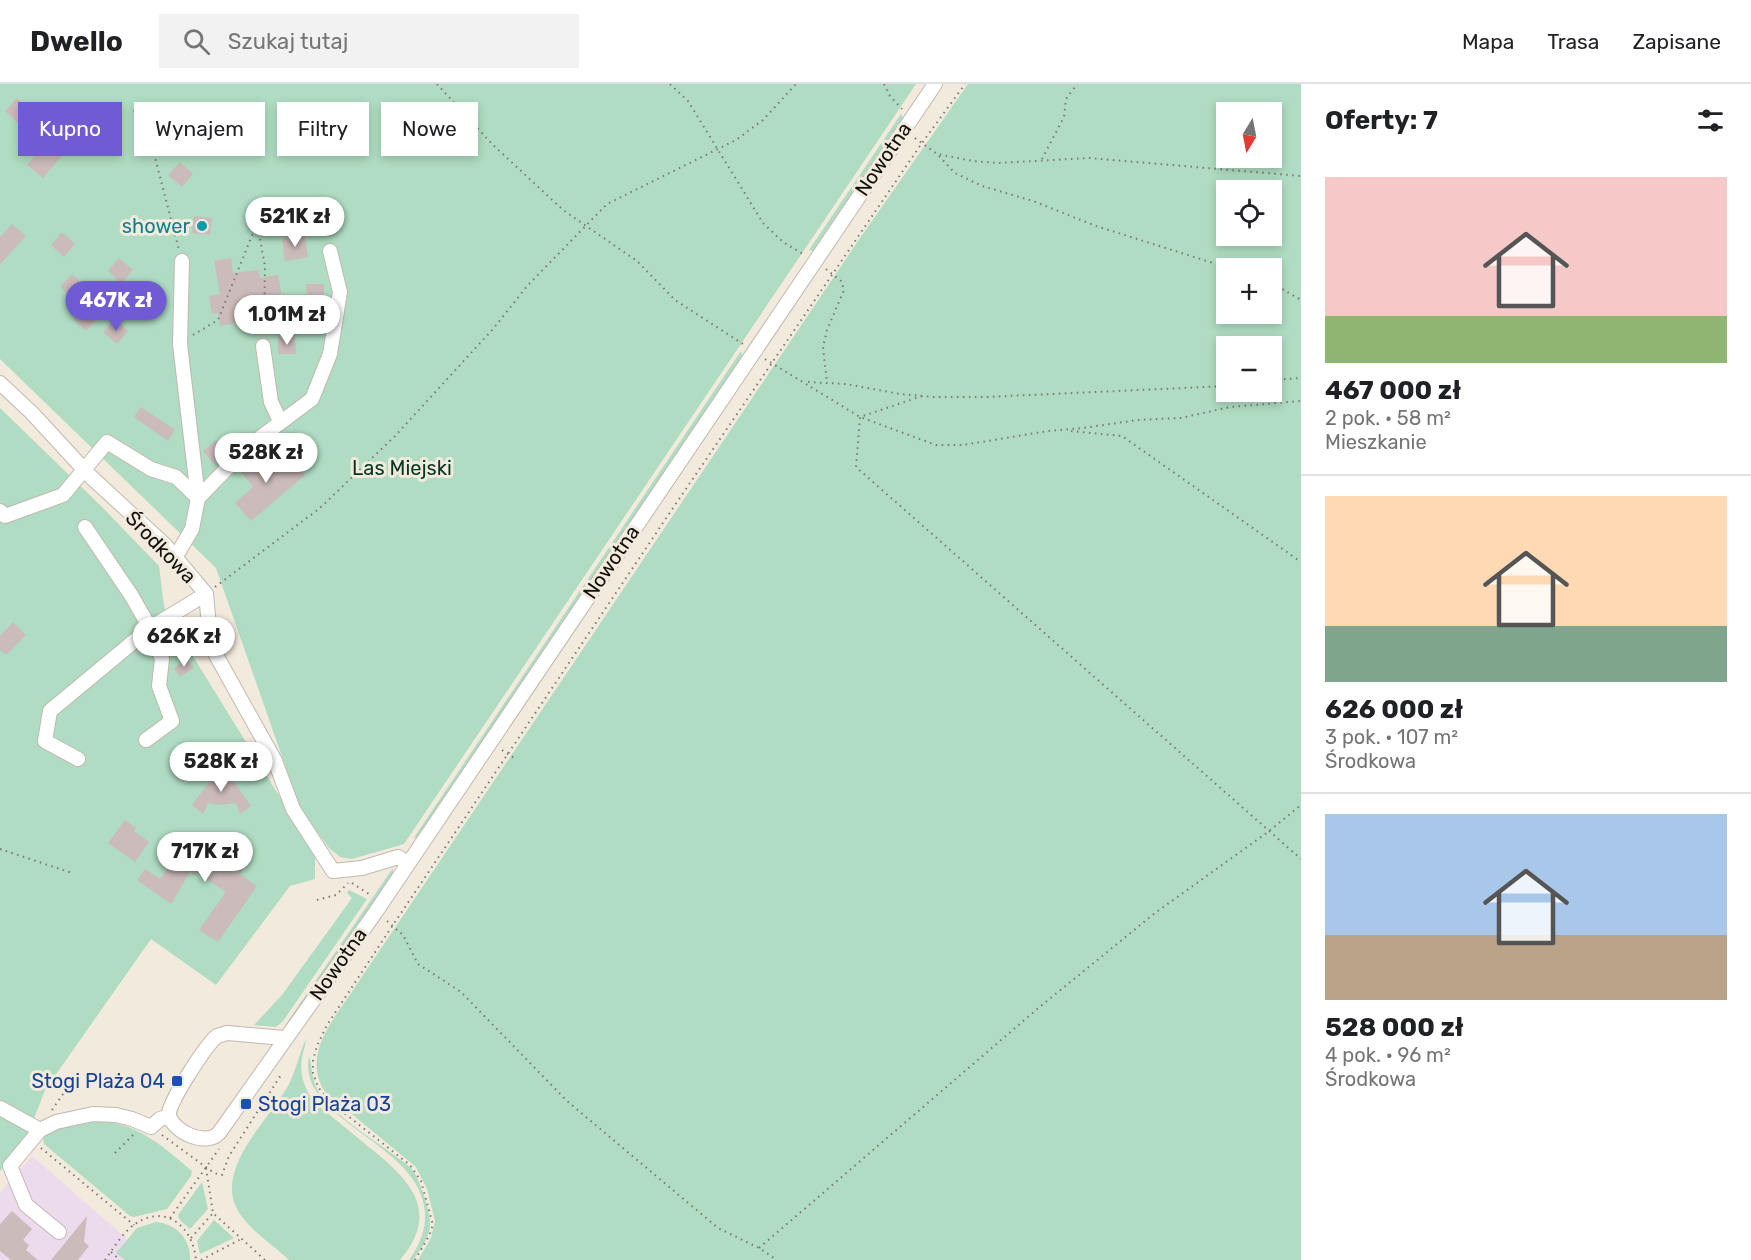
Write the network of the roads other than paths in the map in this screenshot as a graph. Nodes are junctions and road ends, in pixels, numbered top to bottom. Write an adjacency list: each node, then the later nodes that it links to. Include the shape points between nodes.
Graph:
1 (935, 84): 16 (street, Nowotna)
2 (330, 251): 6 (street, via 340,292 330,354 312,399)
3 (182, 261): 8 (street, via 180,344)
4 (263, 346): 6 (street, via 271,402)
5 (0, 383): 7 (street, Środkowa)
6 (280, 421): 8 (street)
7 (85, 468): 8 (street, via 107,442 151,469 176,477); 9 (street, via 63,495 5,516); 11 (street, Środkowa)
8 (198, 498): 11 (street, via 192,530)
9 (0, 511)
10 (85, 527): 13 (street)
11 (175, 558): 12 (street, Środkowa)
12 (206, 594): 13 (street); 16 (street, Środkowa, via 211,646 275,762 293,809 333,871 362,868 398,857)
13 (150, 628): 14 (street, via 162,659 159,686 172,721); 15 (street, via 50,711 45,741)
14 (146, 740)
15 (78, 759)
16 (408, 863): 17 (street, Nowotna)
17 (284, 1038): 19 (street, via 227,1033 217,1036 172,1102); 19 (street, Nowotna, via 215,1136 198,1139)
18 (0, 1108): 20 (street)
19 (170, 1116): 20 (street, via 147,1125 116,1115 93,1114 66,1119)
20 (39, 1132): 21 (street, via 10,1166 26,1205)
21 (59, 1232)

